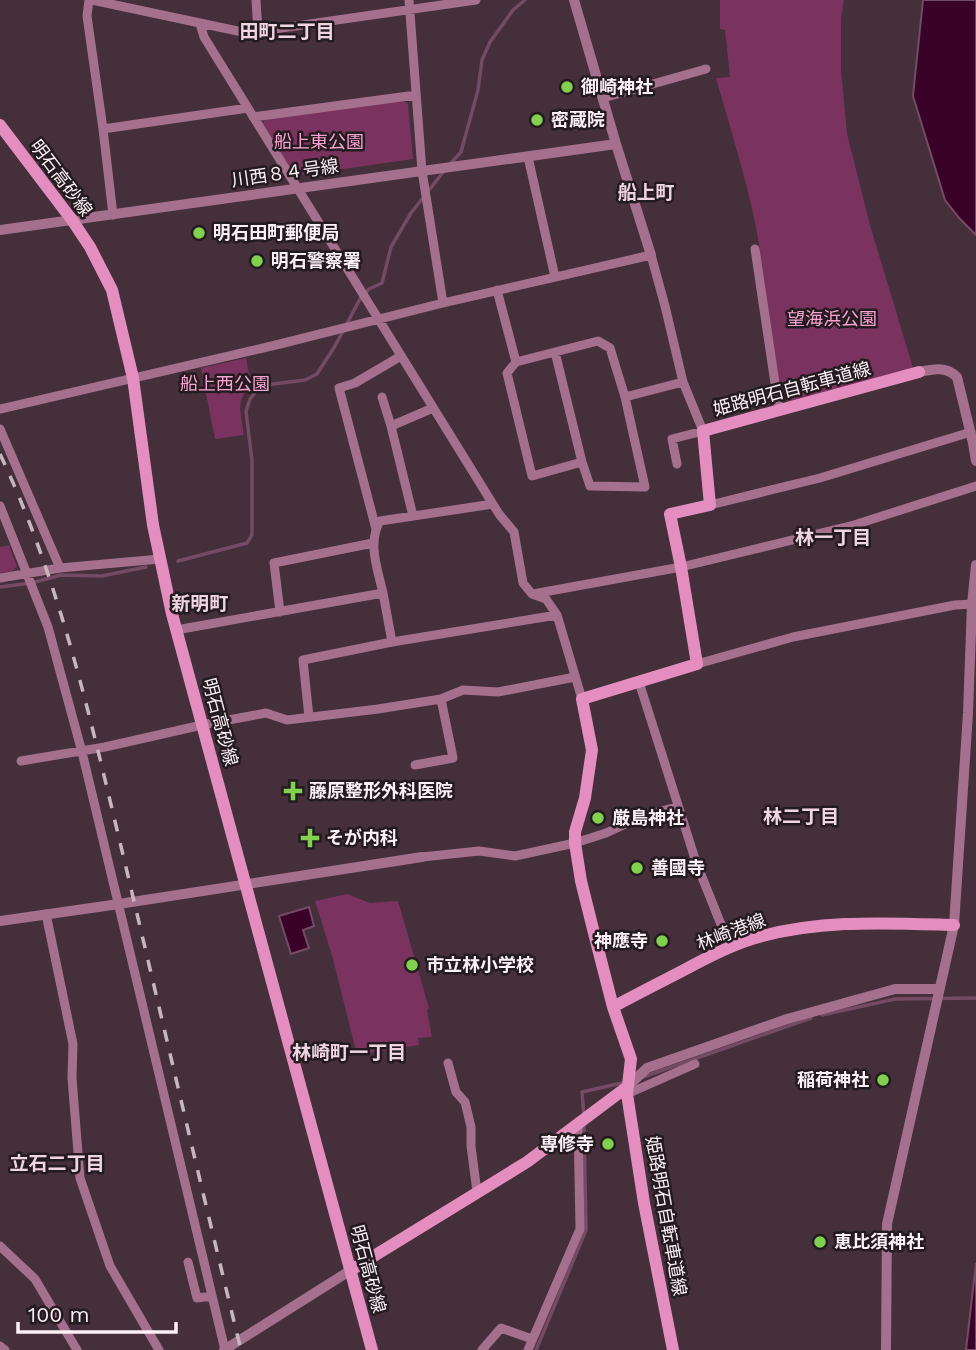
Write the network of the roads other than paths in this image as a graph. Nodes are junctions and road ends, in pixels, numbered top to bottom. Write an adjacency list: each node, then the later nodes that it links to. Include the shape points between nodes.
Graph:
1 (91, 0): 6 (street); 13 (street, via 87,16)
2 (256, 0): 7 (street)
3 (476, 0): 5 (street)
4 (574, 0): 10 (street)
5 (410, 4): 7 (street); 9 (street)
6 (200, 24): 7 (street); 11 (street)
7 (258, 32)
8 (706, 69): 10 (street)
9 (416, 95): 11 (street); 16 (street)
10 (603, 98): 14 (street)
11 (250, 112): 13 (street); 17 (street)
12 (0, 125): 19 (main road, 明石高砂線)
13 (103, 129): 18 (street)
14 (616, 144): 15 (street, 川西８４号線); 22 (street)
15 (528, 156): 16 (street, 川西８４号線); 23 (street)
16 (422, 172): 17 (street, 川西８４号線); 25 (street)
17 (297, 189): 18 (street, 川西８４号線); 26 (street)
18 (113, 215): 19 (street, 川西８４号線)
19 (72, 220): 20 (street, 川西８４号線); 31 (main road, 明石高砂線, via 112,290)
20 (0, 230)
21 (755, 250): 37 (street)
22 (651, 255): 23 (street); 32 (street)
23 (555, 277): 24 (street)
24 (497, 290): 25 (street); 29 (street)
25 (443, 303): 26 (street)
26 (379, 320): 28 (street); 31 (street)
27 (555, 352): 29 (street); 34 (street, via 598,341 610,348); 43 (street)
28 (401, 356): 35 (street); 50 (street, via 339,388)
29 (516, 362): 43 (street, via 507,373 532,476)
30 (919, 372): 37 (main road, 姫路明石自転車道線); 41 (street, via 951,371 957,377)
31 (133, 378): 36 (street); 52 (main road, 明石高砂線)
32 (683, 382): 34 (street); 40 (street)
33 (382, 397): 38 (street)
34 (625, 397): 43 (street, via 645,486 590,486)
35 (433, 408): 38 (street); 46 (street)
36 (0, 409)
37 (779, 410): 40 (main road, 姫路明石自転車道線)
38 (391, 426): 49 (street)
39 (0, 429): 55 (street)
40 (703, 431): 44 (street, via 672,439); 47 (main road, 姫路明石自転車道線)
41 (971, 432): 42 (street); 47 (street, via 820,478)
42 (976, 461)
43 (582, 462)
44 (677, 464)
45 (976, 486): 54 (street, via 854,525)
46 (493, 504): 49 (street); 59 (street, via 514,532 523,583)
47 (710, 505): 54 (main road, via 670,514)
48 (0, 506): 56 (street)
49 (413, 516): 50 (street, via 380,521)
50 (376, 529): 51 (street)
51 (373, 542): 58 (street); 61 (street, via 274,563)
52 (160, 559): 55 (street); 63 (main road, 明石高砂線)
53 (976, 565): 60 (street)
54 (681, 567): 59 (street); 65 (main road)
55 (60, 568): 56 (street)
56 (28, 573): 57 (street); 72 (street, via 48,627)
57 (0, 578)
58 (383, 593): 61 (street); 64 (street)
59 (532, 594): 62 (street, via 546,599)
60 (972, 604): 65 (street, via 793,637); 82 (street)
61 (280, 612): 63 (street)
62 (557, 615): 64 (street); 66 (street)
63 (177, 630): 71 (main road, 明石高砂線)
64 (392, 642): 70 (street, via 303,660)
65 (697, 664): 67 (main road)
66 (575, 677): 68 (street, via 498,692 463,690); 69 (street)
67 (639, 682): 69 (main road); 75 (street)
68 (441, 699): 70 (street); 74 (street, via 453,758)
69 (582, 699): 76 (main road, via 592,750)
70 (309, 717): 71 (street, via 287,720 267,713)
71 (202, 725): 72 (street); 78 (main road, 明石高砂線)
72 (82, 752): 73 (street); 79 (street)
73 (21, 761)
74 (415, 765)
75 (677, 807): 76 (street); 83 (street)
76 (575, 843): 77 (street, via 515,856 479,851); 85 (main road)
77 (422, 857): 78 (street)
78 (246, 885): 79 (street); 93 (main road, 明石高砂線)
79 (119, 904): 80 (street); 94 (street)
80 (47, 914): 81 (street); 99 (street, via 73,1044 80,1178 110,1266)
81 (0, 921)
82 (954, 925): 83 (main road, 林崎港線, via 851,924 794,929); 84 (street)
83 (730, 947): 85 (main road, 林崎港線)
84 (938, 989): 88 (street, via 895,989 786,1019 647,1068); 105 (street, via 887,1224)
85 (613, 1007): 88 (main road, via 631,1059)
86 (448, 1063): 90 (street, via 471,1127)
87 (695, 1064): 88 (street)
88 (631, 1084): 89 (main road); 104 (main road, 姫路明石自転車道線, via 644,1203)
89 (578, 1123): 90 (main road, via 527,1163); 95 (street, via 580,1228)
90 (477, 1192): 93 (main road)
91 (0, 1246): 98 (street, via 35,1279)
92 (188, 1262): 94 (street, via 197,1298)
93 (351, 1270): 100 (street); 101 (main road, 明石高砂線)
94 (212, 1296): 100 (street)
95 (533, 1339): 102 (street, via 501,1328); 103 (street)
96 (0, 1346): 97 (street)
97 (5, 1350)
98 (77, 1350)
99 (159, 1350)
100 (224, 1350)
101 (372, 1350)
102 (482, 1350)
103 (528, 1350)
104 (673, 1350)
105 (886, 1350)

